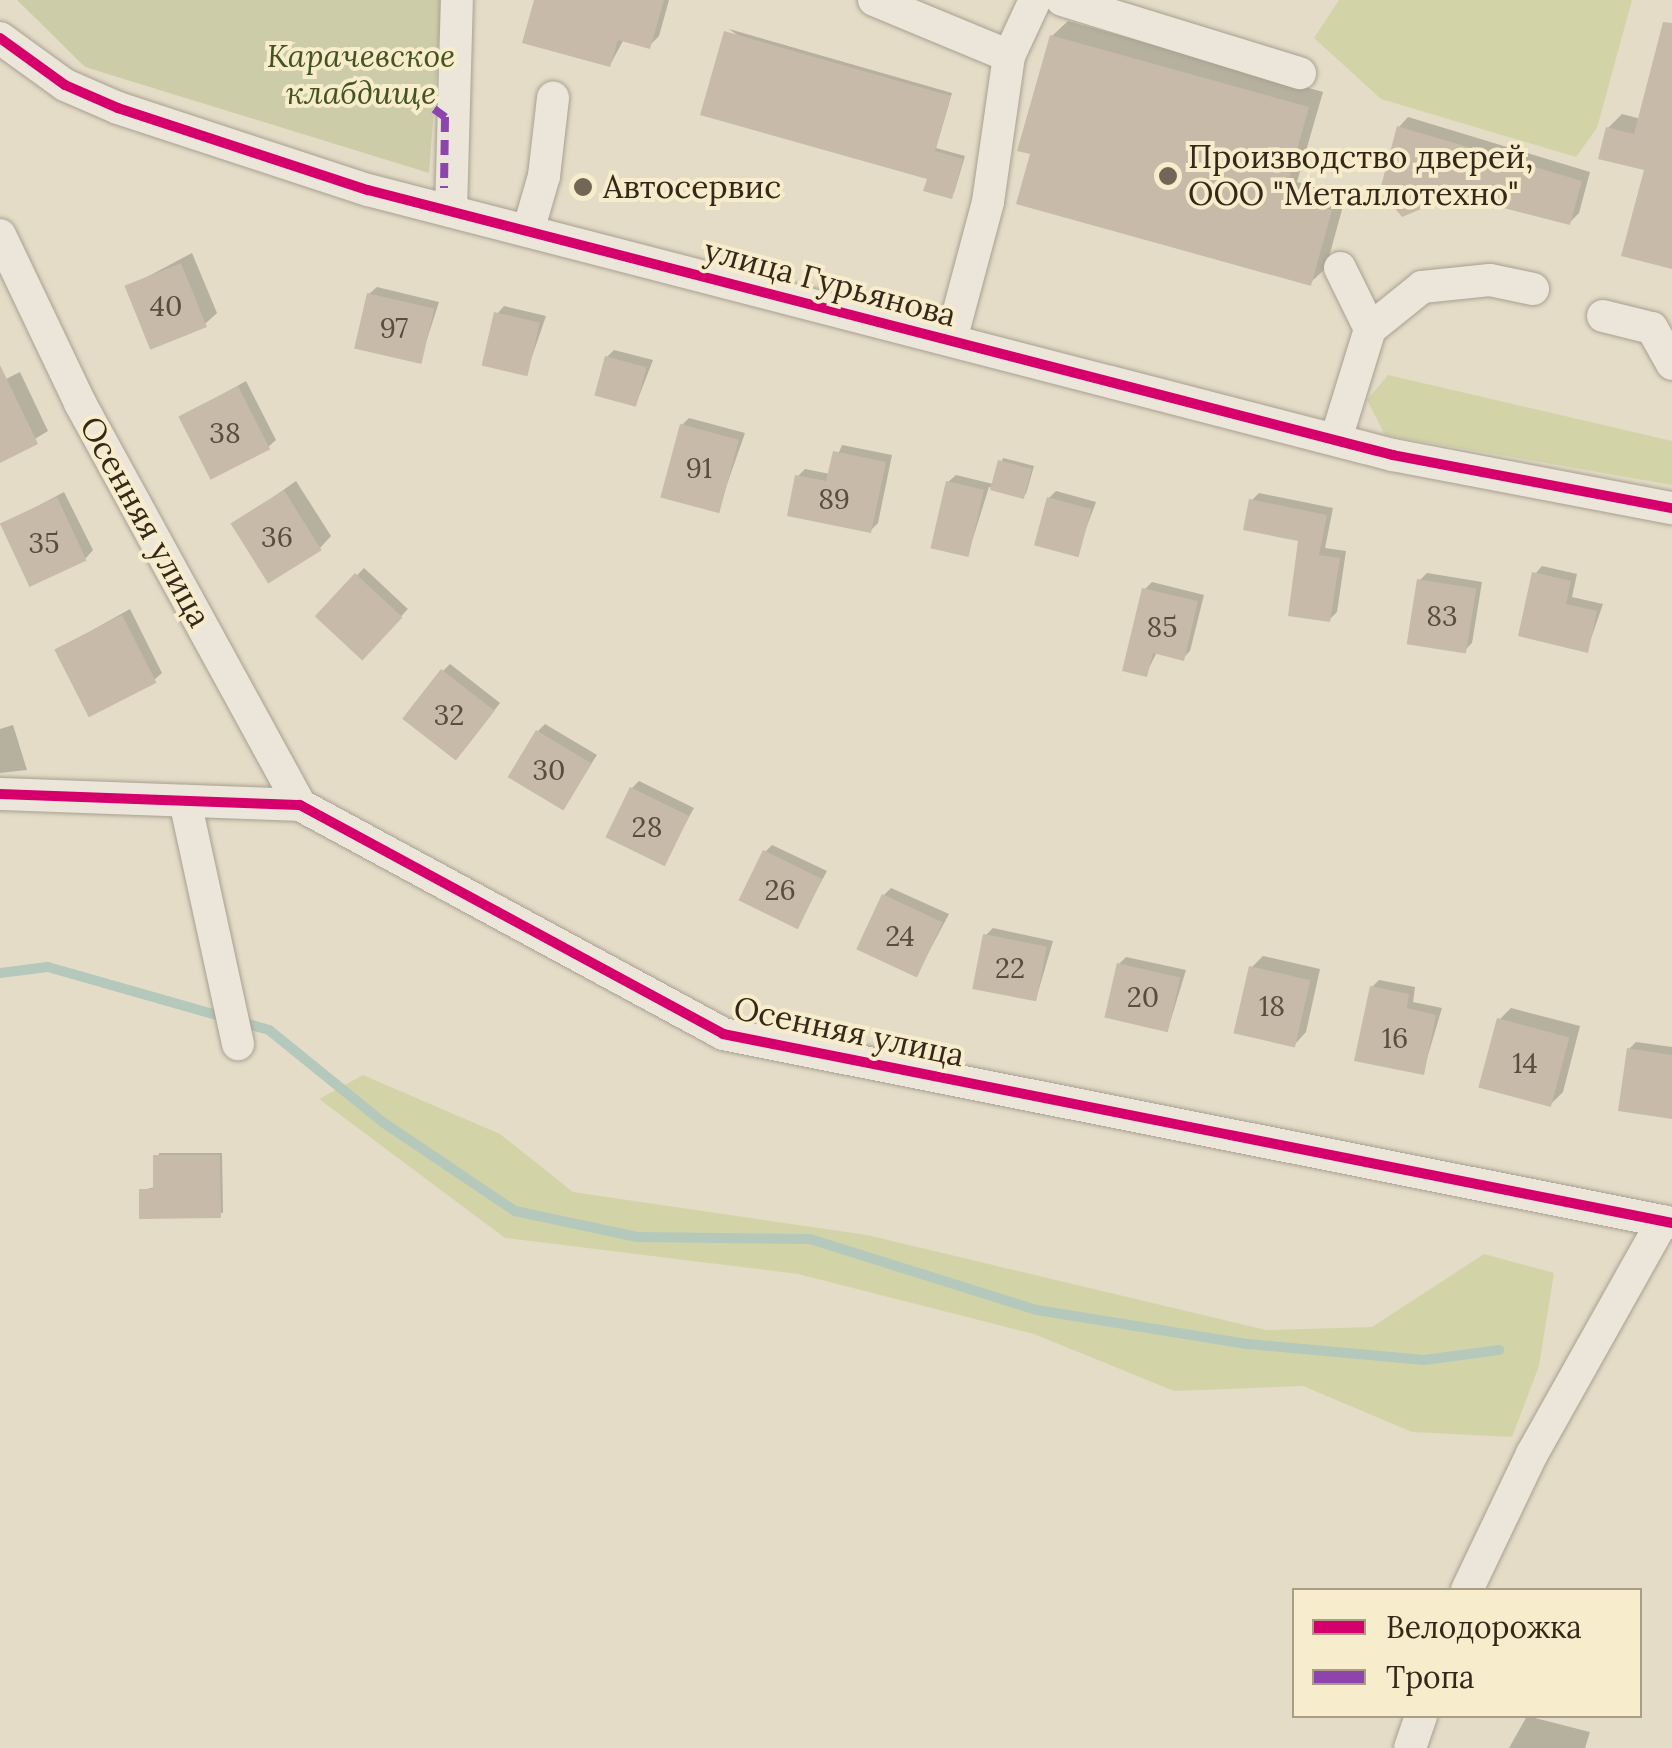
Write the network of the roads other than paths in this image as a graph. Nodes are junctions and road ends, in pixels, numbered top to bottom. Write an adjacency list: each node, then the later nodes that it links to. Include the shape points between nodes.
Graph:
1 (457, 0): 9 (street)
2 (874, 0): 6 (street)
3 (1035, 0): 6 (street)
4 (1062, 0): 7 (street)
5 (0, 38): 9 (street, улица Гурьянова, via 65,85 118,108)
6 (1009, 56): 16 (street, via 988,202)
7 (1300, 73)
8 (554, 98): 10 (street, via 544,176)
9 (451, 211): 10 (street, улица Гурьянова)
10 (528, 231): 16 (street, улица Гурьянова)
11 (0, 235): 22 (street, Осенняя улица, via 80,403)
12 (1340, 268): 15 (street)
13 (1533, 289): 15 (street, via 1490,280 1422,287)
14 (1603, 316): 17 (street, via 1652,328)
15 (1370, 329): 18 (street)
16 (951, 340): 18 (street, улица Гурьянова)
17 (1672, 364)
18 (1336, 439): 19 (street, улица Гурьянова)
19 (1672, 508)
20 (0, 794): 21 (street, Осенняя улица)
21 (185, 801): 22 (street, Осенняя улица); 23 (street)
22 (300, 805): 24 (street, Осенняя улица, via 723,1034)
23 (238, 1044)
24 (1668, 1222): 25 (street, via 1532,1454)
25 (1468, 1588)
26 (1420, 1718): 27 (street)
27 (1410, 1748)

